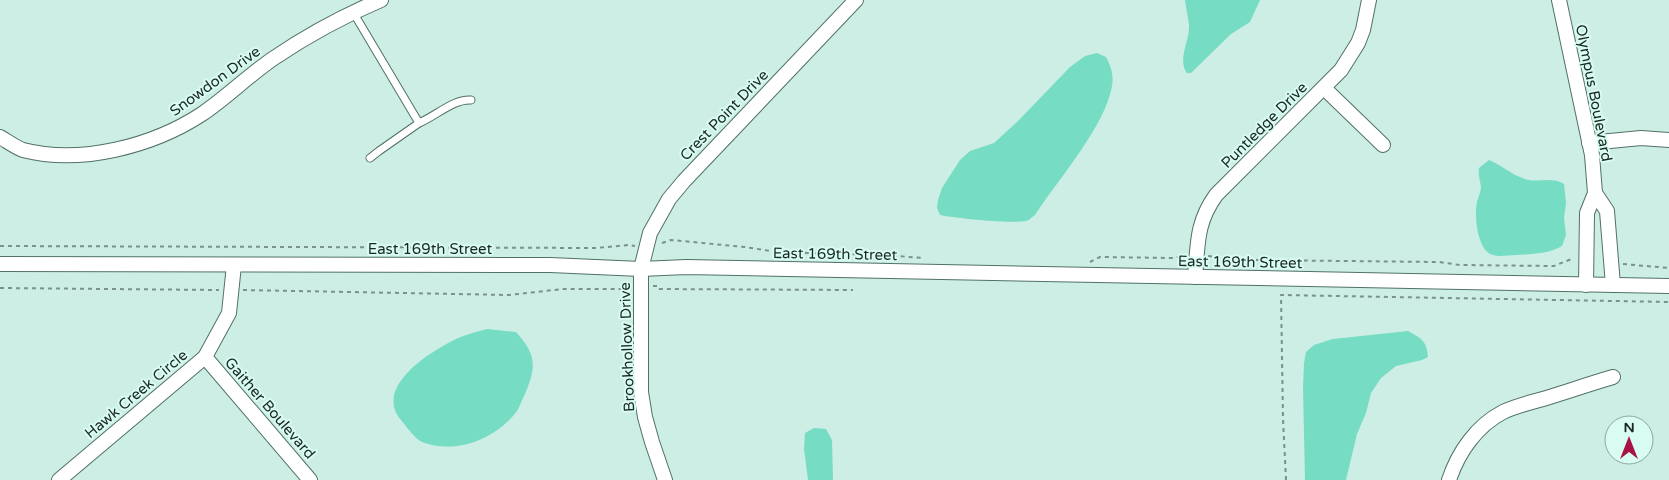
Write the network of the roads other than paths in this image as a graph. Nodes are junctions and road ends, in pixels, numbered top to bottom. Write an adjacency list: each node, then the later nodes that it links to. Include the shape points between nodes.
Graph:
1 (381, 0): 5 (street, Snowdon Drive)
2 (856, 0): 17 (street, Crest Point Drive, via 669,199 650,233)
3 (1369, 0): 6 (street, Puntledge Drive, via 1358,43 1341,70)
4 (1558, 0): 11 (street, Olympus Boulevard)
5 (353, 12): 8 (lane); 9 (street, Snowdon Drive, via 274,58 203,113 146,142 73,156 22,149)
6 (1324, 88): 12 (street); 18 (street, Puntledge Drive, via 1216,195 1200,228)
7 (471, 100): 8 (lane, via 453,104)
8 (419, 123): 13 (lane)
9 (0, 137)
10 (1669, 140): 11 (street, via 1641,138)
11 (1590, 143): 14 (street, Olympus Boulevard)
12 (1383, 145)
13 (370, 158)
14 (1595, 193): 19 (street, Olympus Boulevard, via 1587,213); 20 (street, Olympus Boulevard, via 1607,211)
15 (0, 264): 16 (street, East 169th Street)
16 (234, 265): 17 (street, East 169th Street, via 550,265); 22 (street, Hawk Creek Circle, via 229,314)
17 (641, 269): 18 (street, East 169th Street); 26 (street, Brookhollow Drive, via 641,392 647,425)
18 (1195, 277): 19 (street, East 169th Street)
19 (1586, 285): 20 (street, East 169th Street)
20 (1613, 285): 21 (street, East 169th Street)
21 (1669, 286)
22 (205, 357): 24 (street, Hawk Creek Circle); 25 (street, Gaither Boulevard)
23 (1613, 378): 27 (street, via 1502,412 1467,444)
24 (59, 480)
25 (310, 480)
26 (665, 480)
27 (1449, 480)

